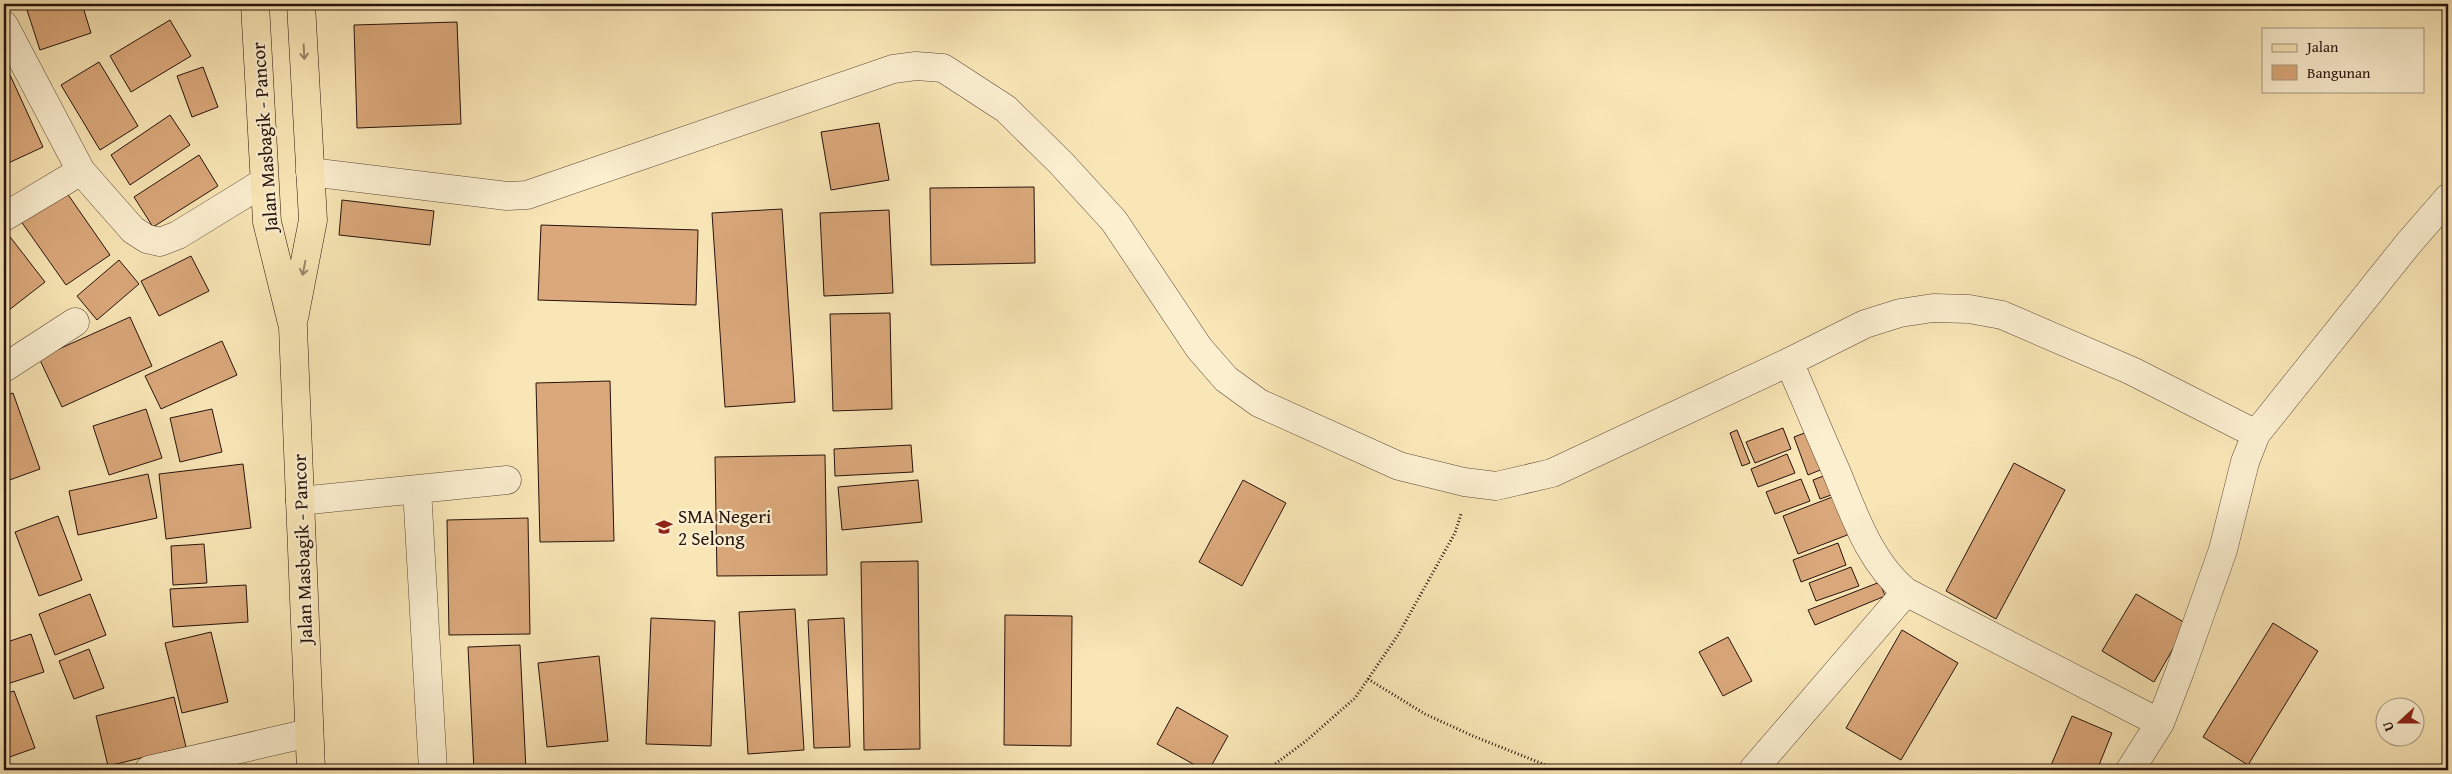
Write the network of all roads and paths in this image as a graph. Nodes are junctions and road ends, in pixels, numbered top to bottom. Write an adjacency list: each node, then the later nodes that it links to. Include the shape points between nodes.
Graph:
1 (256, 4): 6 (main road, Jalan Masbagik - Pancor)
2 (301, 4): 5 (main road, Jalan Masbagik - Pancor, one-way to 5)
3 (4, 25): 4 (street)
4 (81, 171): 6 (street, via 133,230 147,239 160,242 178,235); 8 (street)
5 (310, 172): 10 (main road, Jalan Masbagik - Pancor, one-way to 10, via 313,220); 15 (street, via 508,196 527,195 893,69 916,66 943,68 1006,109 1114,221 1199,348 1226,379 1259,404 1399,466)
6 (264, 182): 10 (main road, Jalan Masbagik - Pancor, via 267,222)
7 (2448, 198): 13 (street)
8 (4, 217)
9 (74, 322): 12 (street)
10 (293, 327): 17 (main road, Jalan Masbagik - Pancor)
11 (1788, 362): 13 (street, via 1864,324 1900,313 1933,308 1970,309 2002,315 2054,336 2132,371); 15 (street, via 1552,473 1496,486); 18 (street, via 1864,537 1886,572)
12 (4, 368)
13 (2256, 434): 20 (street, via 2245,462 2224,550)
14 (507, 480): 16 (street)
15 (1470, 482): 19 (path, via 1455,534 1398,635)
16 (417, 489): 17 (street); 24 (street)
17 (300, 500): 21 (main road, Jalan Masbagik - Pancor)
18 (1906, 592): 20 (street); 27 (street)
19 (1368, 679): 25 (path, via 1355,698); 26 (path, via 1425,714)
20 (2160, 723): 28 (street)
21 (309, 733): 22 (street); 23 (main road, Jalan Masbagik - Pancor)
22 (149, 770)
23 (311, 770)
24 (433, 770)
25 (1267, 770)
26 (1558, 770)
27 (1753, 770)
28 (2130, 770)

